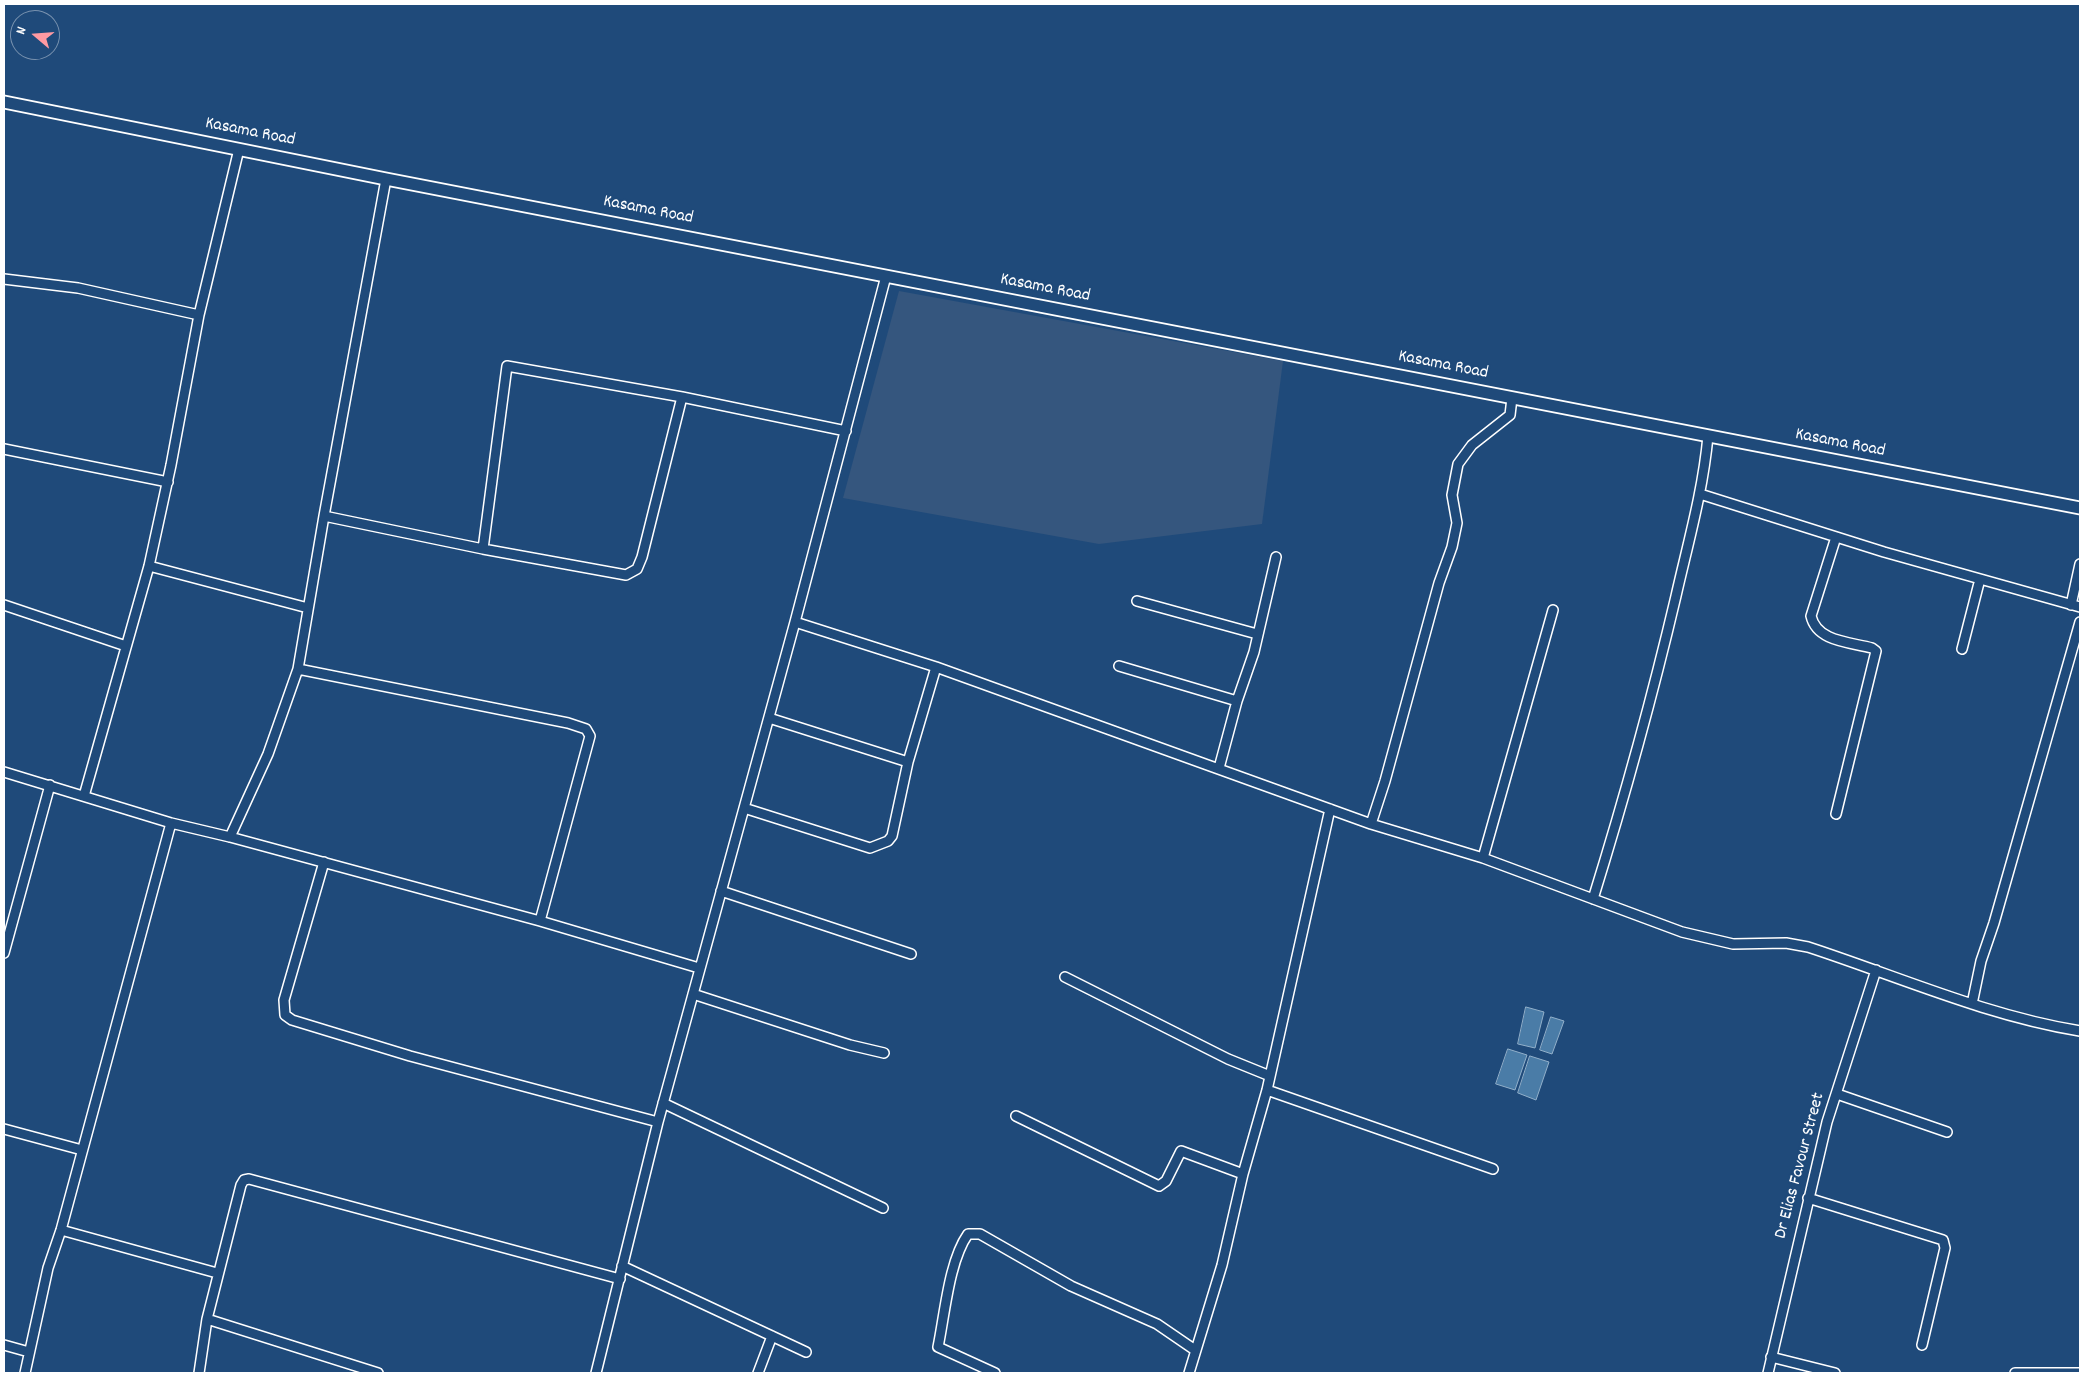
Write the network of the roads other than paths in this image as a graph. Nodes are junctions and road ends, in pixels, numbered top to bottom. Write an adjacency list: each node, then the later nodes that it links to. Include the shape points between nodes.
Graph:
1 (4, 102): 2 (street, Kasama Road)
2 (239, 149): 3 (street, Kasama Road); 6 (street)
3 (386, 179): 4 (street, Kasama Road); 15 (street)
4 (886, 276): 8 (street, Kasama Road); 9 (street)
5 (4, 279): 6 (street, via 78,288)
6 (199, 315): 12 (street)
7 (682, 397): 9 (street); 17 (street, via 637,569 626,575); 17 (street, via 507,366)
8 (1512, 398): 10 (street, Kasama Road); 47 (street, via 1510,414 1472,445 1458,464 1452,494 1457,523 1452,547)
9 (846, 431): 28 (street)
10 (1708, 436): 13 (street); 14 (street, Kasama Road)
11 (4, 450): 12 (street)
12 (168, 482): 20 (street)
13 (1700, 494): 16 (street); 52 (street, via 1662,656)
14 (2080, 508)
15 (324, 516): 17 (street); 26 (street)
16 (1836, 537): 21 (street); 45 (street, via 1811,616 1813,625 1824,636 1876,651)
17 (483, 549)
18 (1276, 557): 30 (street)
19 (2080, 564): 23 (street)
20 (149, 566): 26 (street); 31 (street)
21 (1980, 579): 23 (street); 32 (street)
22 (1137, 600): 30 (street)
23 (2071, 604): 25 (street)
24 (4, 605): 31 (street)
25 (2080, 607)
26 (308, 608): 35 (street)
27 (1553, 610): 49 (street)
28 (795, 622): 34 (street); 37 (street)
29 (2080, 622): 60 (street, via 1981,962)
30 (1257, 634): 36 (street)
31 (126, 646): 42 (street)
32 (1962, 649)
33 (1120, 666): 36 (street)
34 (936, 667): 38 (street); 39 (street)
35 (298, 669): 48 (street, via 268,754); 53 (street, via 586,729 590,736)
36 (1237, 701): 39 (street)
37 (769, 718): 38 (street); 43 (street)
38 (908, 762): 43 (street, via 892,836 870,848)
39 (1219, 768): 44 (street)
40 (4, 772): 41 (street)
41 (50, 785): 42 (street); 54 (street)
42 (84, 796): 46 (street)
43 (744, 808): 51 (street)
44 (1330, 809): 47 (street); 63 (street)
45 (1836, 814)
46 (171, 823): 48 (street); 71 (street)
47 (1371, 824): 49 (street)
48 (230, 837): 50 (street)
49 (1483, 858): 52 (street)
50 (324, 862): 53 (street); 68 (street, via 284,1000 285,1015 292,1020 410,1056)
51 (721, 892): 55 (street); 56 (street)
52 (1593, 899): 57 (street, via 1710,940 1733,944 1786,943)
53 (540, 921): 56 (street)
54 (4, 953)
55 (912, 954)
56 (699, 968): 59 (street)
57 (1876, 970): 60 (street); 65 (street, Dr Elias Favour Street)
58 (1066, 977): 63 (street, via 1228,1059)
59 (693, 994): 62 (street); 66 (street)
60 (1972, 1004): 61 (street)
61 (2080, 1031)
62 (884, 1053)
63 (1270, 1076): 64 (street)
64 (1267, 1090): 72 (street); 73 (street)
65 (1837, 1094): 70 (street); 74 (street, Dr Elias Favour Street)
66 (663, 1103): 68 (street); 75 (street)
67 (1016, 1116): 73 (street, via 1159,1186 1166,1180 1181,1151)
68 (658, 1122): 77 (street)
69 (4, 1129): 71 (street)
70 (1947, 1132)
71 (82, 1150): 76 (street)
72 (1493, 1169)
73 (1244, 1174): 84 (street, via 1222,1265)
74 (1808, 1198): 83 (street, via 1943,1240 1945,1248); 87 (street, Dr Elias Favour Street)
75 (883, 1208)
76 (61, 1230): 78 (street); 85 (street, via 48,1268)
77 (622, 1266): 79 (street); 81 (street)
78 (217, 1272): 79 (street, via 241,1185 249,1179); 80 (street)
79 (620, 1279): 92 (street)
80 (207, 1319): 88 (street); 90 (street)
81 (772, 1336): 86 (street); 93 (street)
82 (4, 1345): 85 (street)
83 (1922, 1345)
84 (1195, 1350): 94 (street, via 1157,1324 1071,1286 980,1234 968,1234 955,1265 938,1346); 95 (street)
85 (30, 1352): 89 (street)
86 (806, 1352)
87 (1771, 1357): 96 (street, Dr Elias Favour Street); 97 (street)
88 (365, 1371): 91 (street)
89 (24, 1373)
90 (199, 1373)
91 (378, 1373)
92 (596, 1373)
93 (758, 1373)
94 (994, 1373)
95 (1189, 1373)
96 (1768, 1373)
97 (1835, 1373)
98 (2015, 1373): 99 (street)
99 (2080, 1373)

